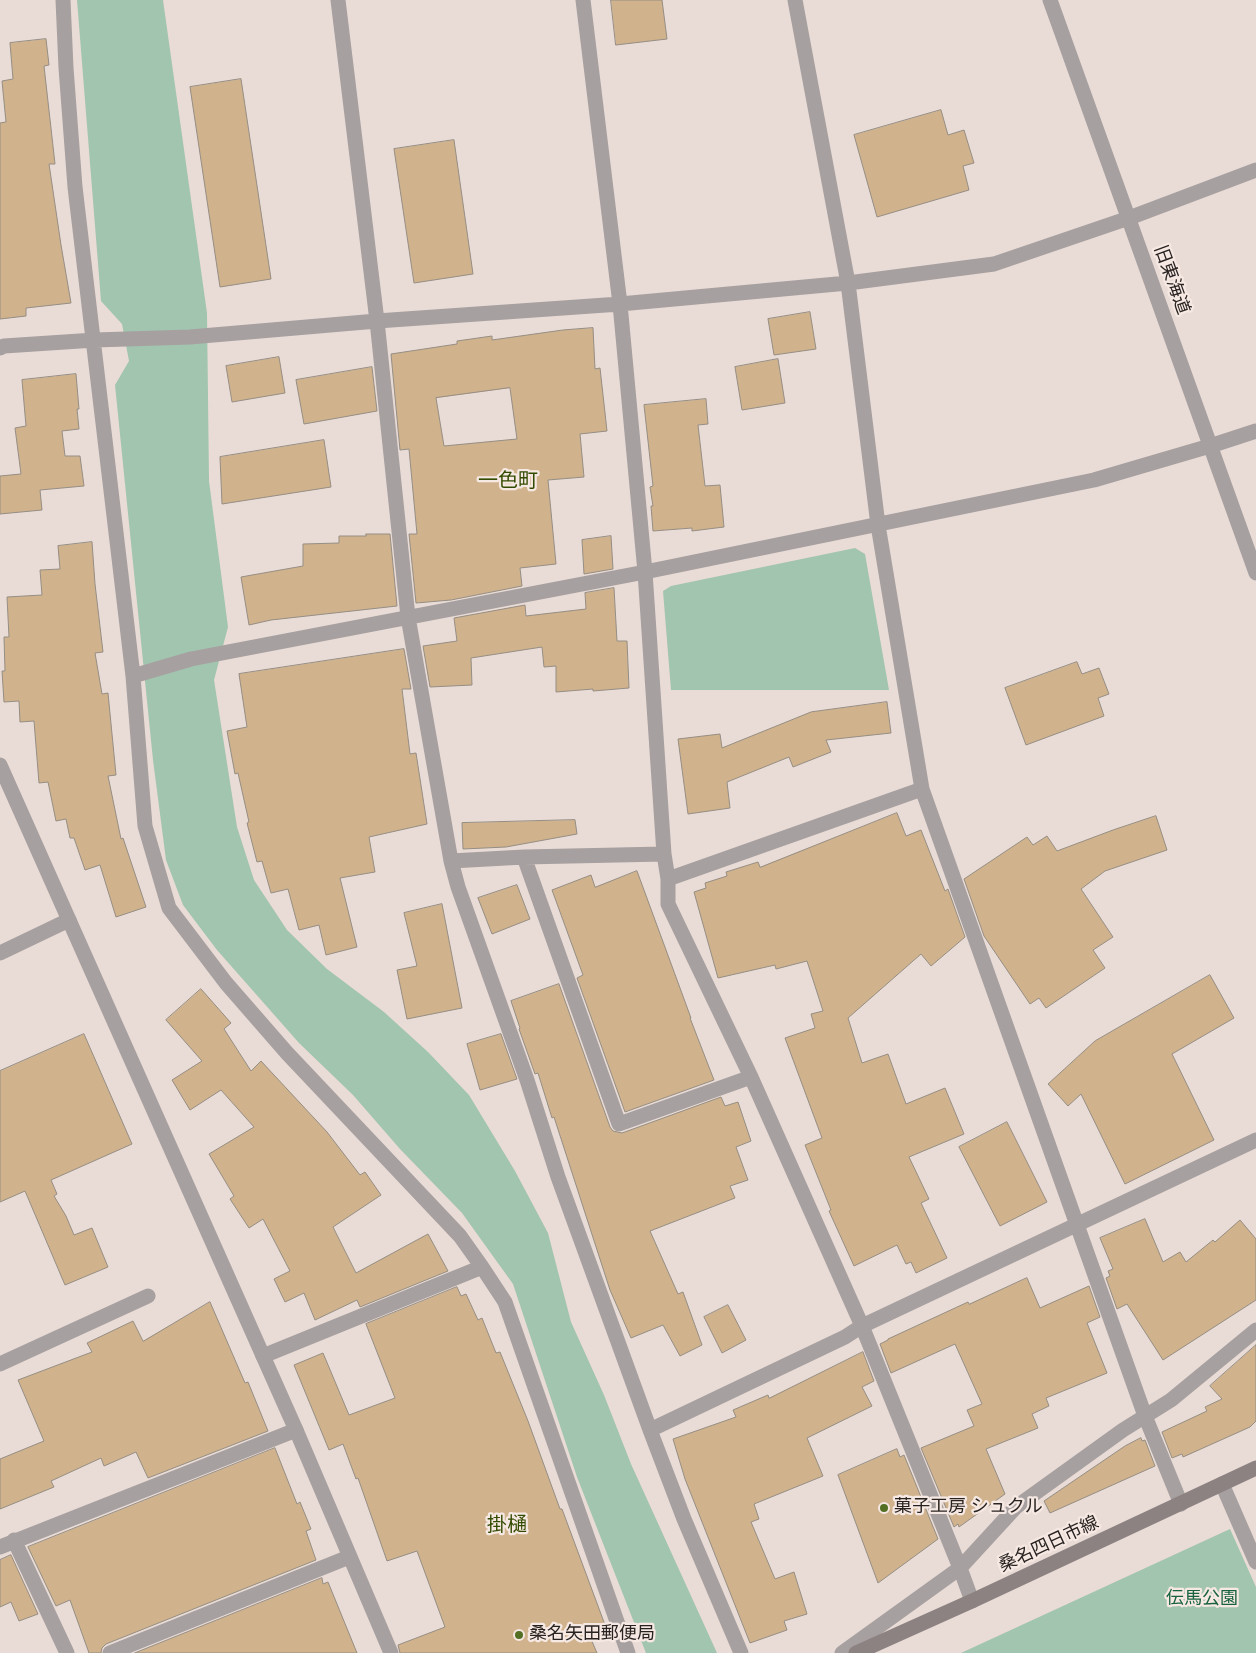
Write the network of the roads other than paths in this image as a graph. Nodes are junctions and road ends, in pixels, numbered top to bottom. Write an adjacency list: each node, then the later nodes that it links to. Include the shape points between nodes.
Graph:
1 (63, 0): 11 (street, via 76,187)
2 (338, 0): 10 (street)
3 (583, 0): 9 (street)
4 (795, 0): 8 (street)
5 (1050, 0): 7 (street, 旧東海道)
6 (1256, 170): 7 (street)
7 (1129, 218): 8 (street, via 994,264); 14 (street, 旧東海道)
8 (848, 283): 9 (street); 15 (street)
9 (620, 304): 10 (street); 16 (street)
10 (377, 321): 11 (street, via 190,337); 18 (street)
11 (95, 340): 12 (street); 19 (street)
12 (0, 348)
13 (1256, 430): 14 (street)
14 (1210, 446): 15 (street, via 1094,480); 17 (street, 旧東海道)
15 (878, 525): 16 (street); 21 (street)
16 (645, 572): 18 (street); 22 (street)
17 (1256, 573)
18 (408, 617): 19 (street, via 191,658); 24 (street)
19 (133, 676): 31 (street, via 145,826 169,908 226,983 287,1053 460,1236)
20 (0, 764): 26 (street)
21 (922, 789): 25 (street); 30 (street)
22 (664, 854): 23 (street); 25 (street)
23 (524, 857): 24 (street); 28 (street, via 619,1124)
24 (451, 861): 39 (street, via 558,1177)
25 (668, 879): 28 (street, via 668,904)
26 (70, 920): 27 (street); 35 (street)
27 (0, 953)
28 (751, 1077): 33 (street)
29 (1256, 1140): 30 (street)
30 (1077, 1225): 33 (street); 37 (street)
31 (482, 1267): 35 (street); 51 (street, via 505,1302)
32 (148, 1296): 36 (street)
33 (862, 1326): 39 (street); 46 (street)
34 (1256, 1330): 37 (street, via 1171,1400)
35 (263, 1356): 38 (street)
36 (0, 1364)
37 (1145, 1416): 42 (street); 46 (street, via 1016,1507)
38 (296, 1430): 43 (street); 44 (street)
39 (650, 1430): 52 (street)
40 (1256, 1468): 41 (main road, 桑名四日市線)
41 (1222, 1484): 42 (main road, 桑名四日市線); 45 (street)
42 (1180, 1504): 47 (main road, 桑名四日市線)
43 (7, 1544): 48 (street)
44 (349, 1557): 49 (street); 50 (street)
45 (1256, 1562)
46 (960, 1568): 47 (street); 53 (street)
47 (972, 1601): 54 (main road, 桑名四日市線)
48 (67, 1653)
49 (110, 1653)
50 (391, 1653)
51 (628, 1653)
52 (741, 1653)
53 (842, 1653)
54 (856, 1653)

